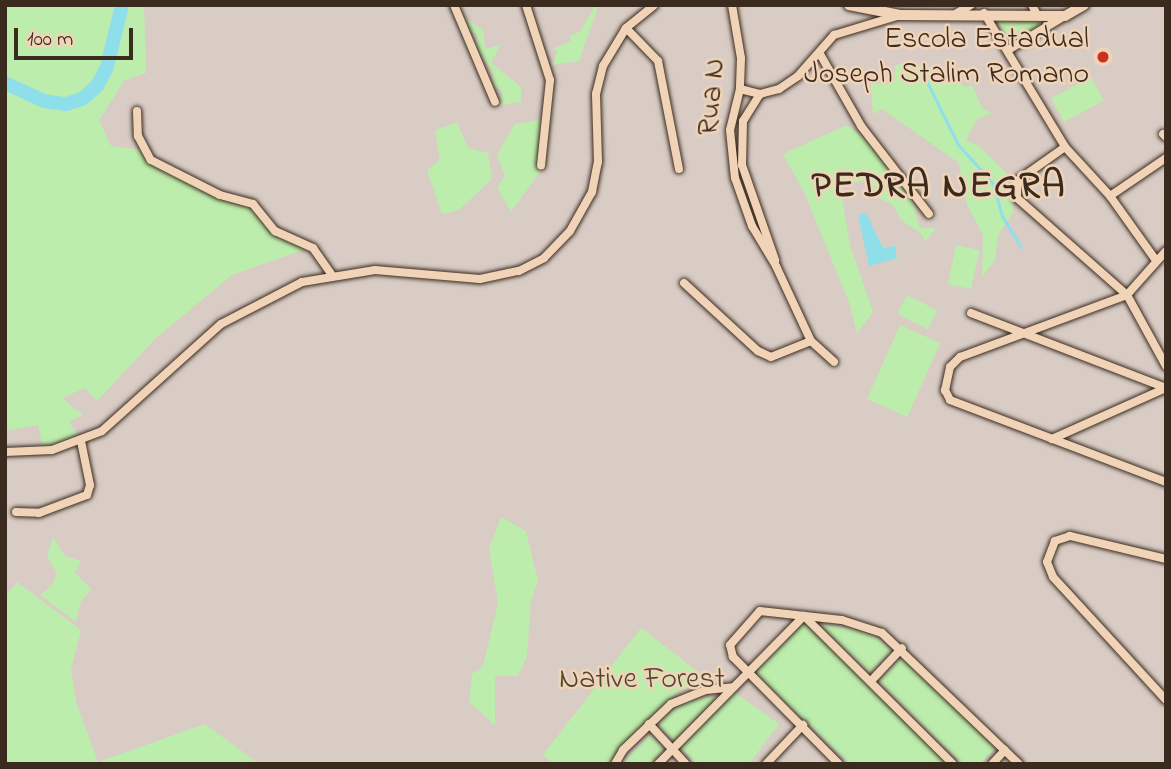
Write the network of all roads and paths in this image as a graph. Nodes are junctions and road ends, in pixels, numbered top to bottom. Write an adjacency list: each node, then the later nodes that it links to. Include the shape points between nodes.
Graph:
1 (454, 5): 18 (street)
2 (526, 5): 24 (street, via 550,80)
3 (654, 5): 13 (street)
4 (732, 5): 16 (street, Rua N, via 740,42)
5 (849, 5): 11 (main road)
6 (971, 5): 9 (street)
7 (1084, 5): 12 (main road)
8 (1035, 10): 10 (main road); 12 (main road)
9 (957, 13): 10 (main road); 11 (main road)
10 (984, 13): 14 (street)
11 (900, 15): 15 (street, via 840,32)
12 (1066, 16): 14 (street)
13 (626, 28): 25 (street, via 658,61); 33 (street, via 608,54 598,82 598,162 592,192 570,231 544,258 519,271 480,279 375,270)
14 (1008, 50): 22 (street)
15 (820, 54): 17 (street, via 791,83); 29 (street, via 861,126)
16 (740, 89): 17 (street); 19 (street, Rua N)
17 (760, 94): 21 (street, Rua N)
18 (495, 103)
19 (734, 109): 21 (street); 27 (street, Rua N, via 730,141)
20 (137, 111): 33 (street, via 138,136 151,160 220,195 253,204 275,231 313,248)
21 (746, 113): 26 (street, Rua N, via 742,154)
22 (1065, 147): 28 (street); 35 (street, via 1017,181 1013,190 1024,207)
23 (1166, 158): 28 (street)
24 (541, 166)
25 (680, 169)
26 (748, 186): 27 (street); 32 (street, Rua N)
27 (738, 190): 32 (street, Rua N, via 752,226)
28 (1110, 195): 31 (street)
29 (929, 214)
30 (1166, 251): 31 (street)
31 (1155, 259): 35 (street)
32 (776, 266): 38 (street, Rua N)
33 (332, 275): 43 (street, via 283,289 220,324 116,422)
34 (684, 283): 38 (street, via 758,351 771,357)
35 (1127, 295): 37 (street); 40 (street)
36 (971, 313): 37 (street)
37 (1020, 333): 41 (street); 42 (street, via 955,361 944,390 950,400)
38 (811, 341): 39 (street, Rua N)
39 (834, 362)
40 (1166, 366)
41 (1166, 388): 42 (street)
42 (1052, 439): 45 (street)
43 (80, 441): 44 (street, via 36,453); 46 (street, via 90,485 87,495 39,513)
44 (5, 452)
45 (1166, 482)
46 (16, 512)
47 (1166, 559): 53 (street, via 1070,536 1055,541 1047,562 1052,577)
48 (804, 616): 49 (street, via 867,625); 50 (street); 50 (street, via 760,611 734,639 730,651); 51 (street)
49 (902, 648): 51 (street); 57 (street)
50 (747, 672): 52 (street); 55 (street)
51 (871, 681): 63 (street)
52 (733, 687): 54 (street, via 683,696); 56 (street)
53 (1166, 700)
54 (649, 724): 56 (street); 58 (street)
55 (803, 725): 61 (street); 62 (street)
56 (672, 749): 59 (street); 60 (street)
57 (1005, 750): 64 (street); 65 (street)
58 (616, 761)
59 (658, 764)
60 (686, 764)
61 (766, 764)
62 (839, 764)
63 (953, 764)
64 (992, 764)
65 (1019, 764)

